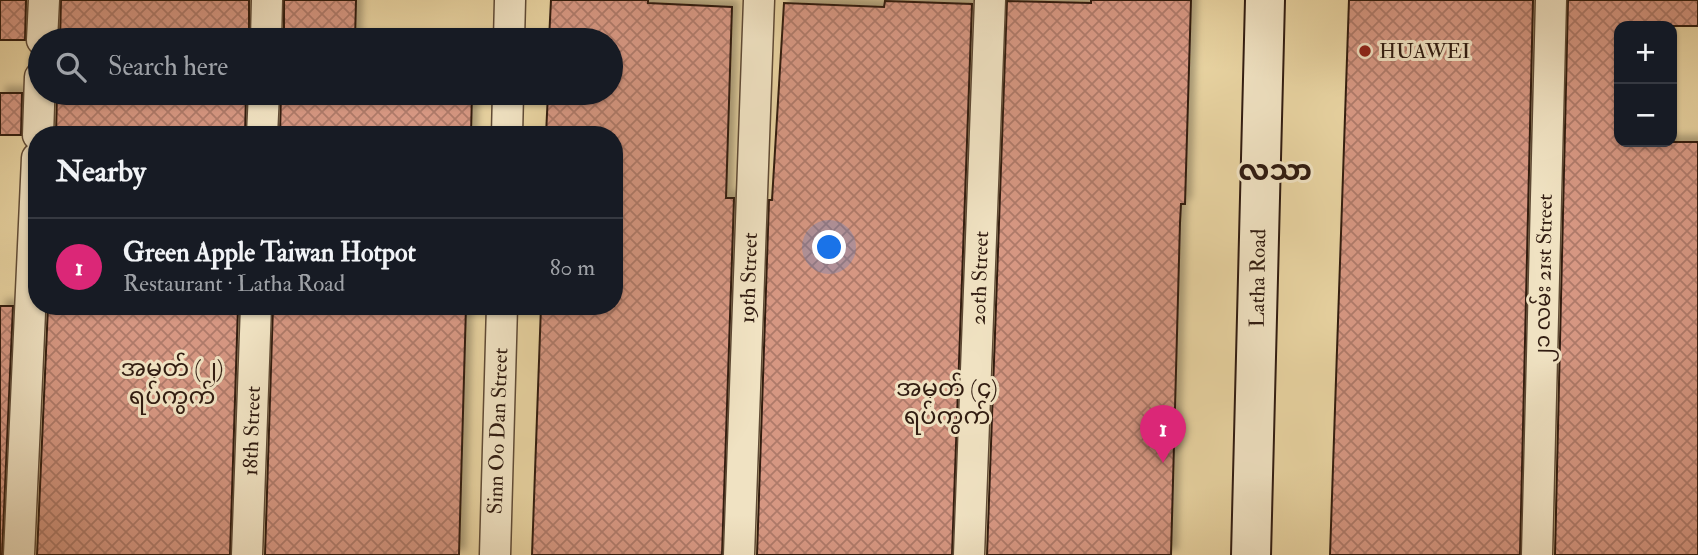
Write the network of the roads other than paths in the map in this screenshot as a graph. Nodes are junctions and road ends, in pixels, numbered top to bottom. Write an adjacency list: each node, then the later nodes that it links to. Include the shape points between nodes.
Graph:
1 (44, 0): 8 (street)
2 (267, 0): 9 (street)
3 (510, 0): 10 (street)
4 (759, 0): 23 (street, 19th Street)
5 (990, 0): 24 (street, 20th Street)
6 (1265, 0): 25 (main road, Latha Road)
7 (1551, 0): 26 (street, ၂၁ လမ်း 21st Street)
8 (43, 28)
9 (266, 28)
10 (509, 28)
11 (39, 105): 14 (street)
12 (263, 105): 15 (street)
13 (508, 105): 16 (street)
14 (38, 126)
15 (262, 126)
16 (507, 126)
17 (30, 315): 20 (street)
18 (256, 315): 21 (street, 18th Street)
19 (502, 315): 22 (street, Sinn Oo Dan Street)
20 (19, 555)
21 (247, 555)
22 (495, 555)
23 (739, 555)
24 (969, 555)
25 (1251, 555)
26 (1537, 555)

